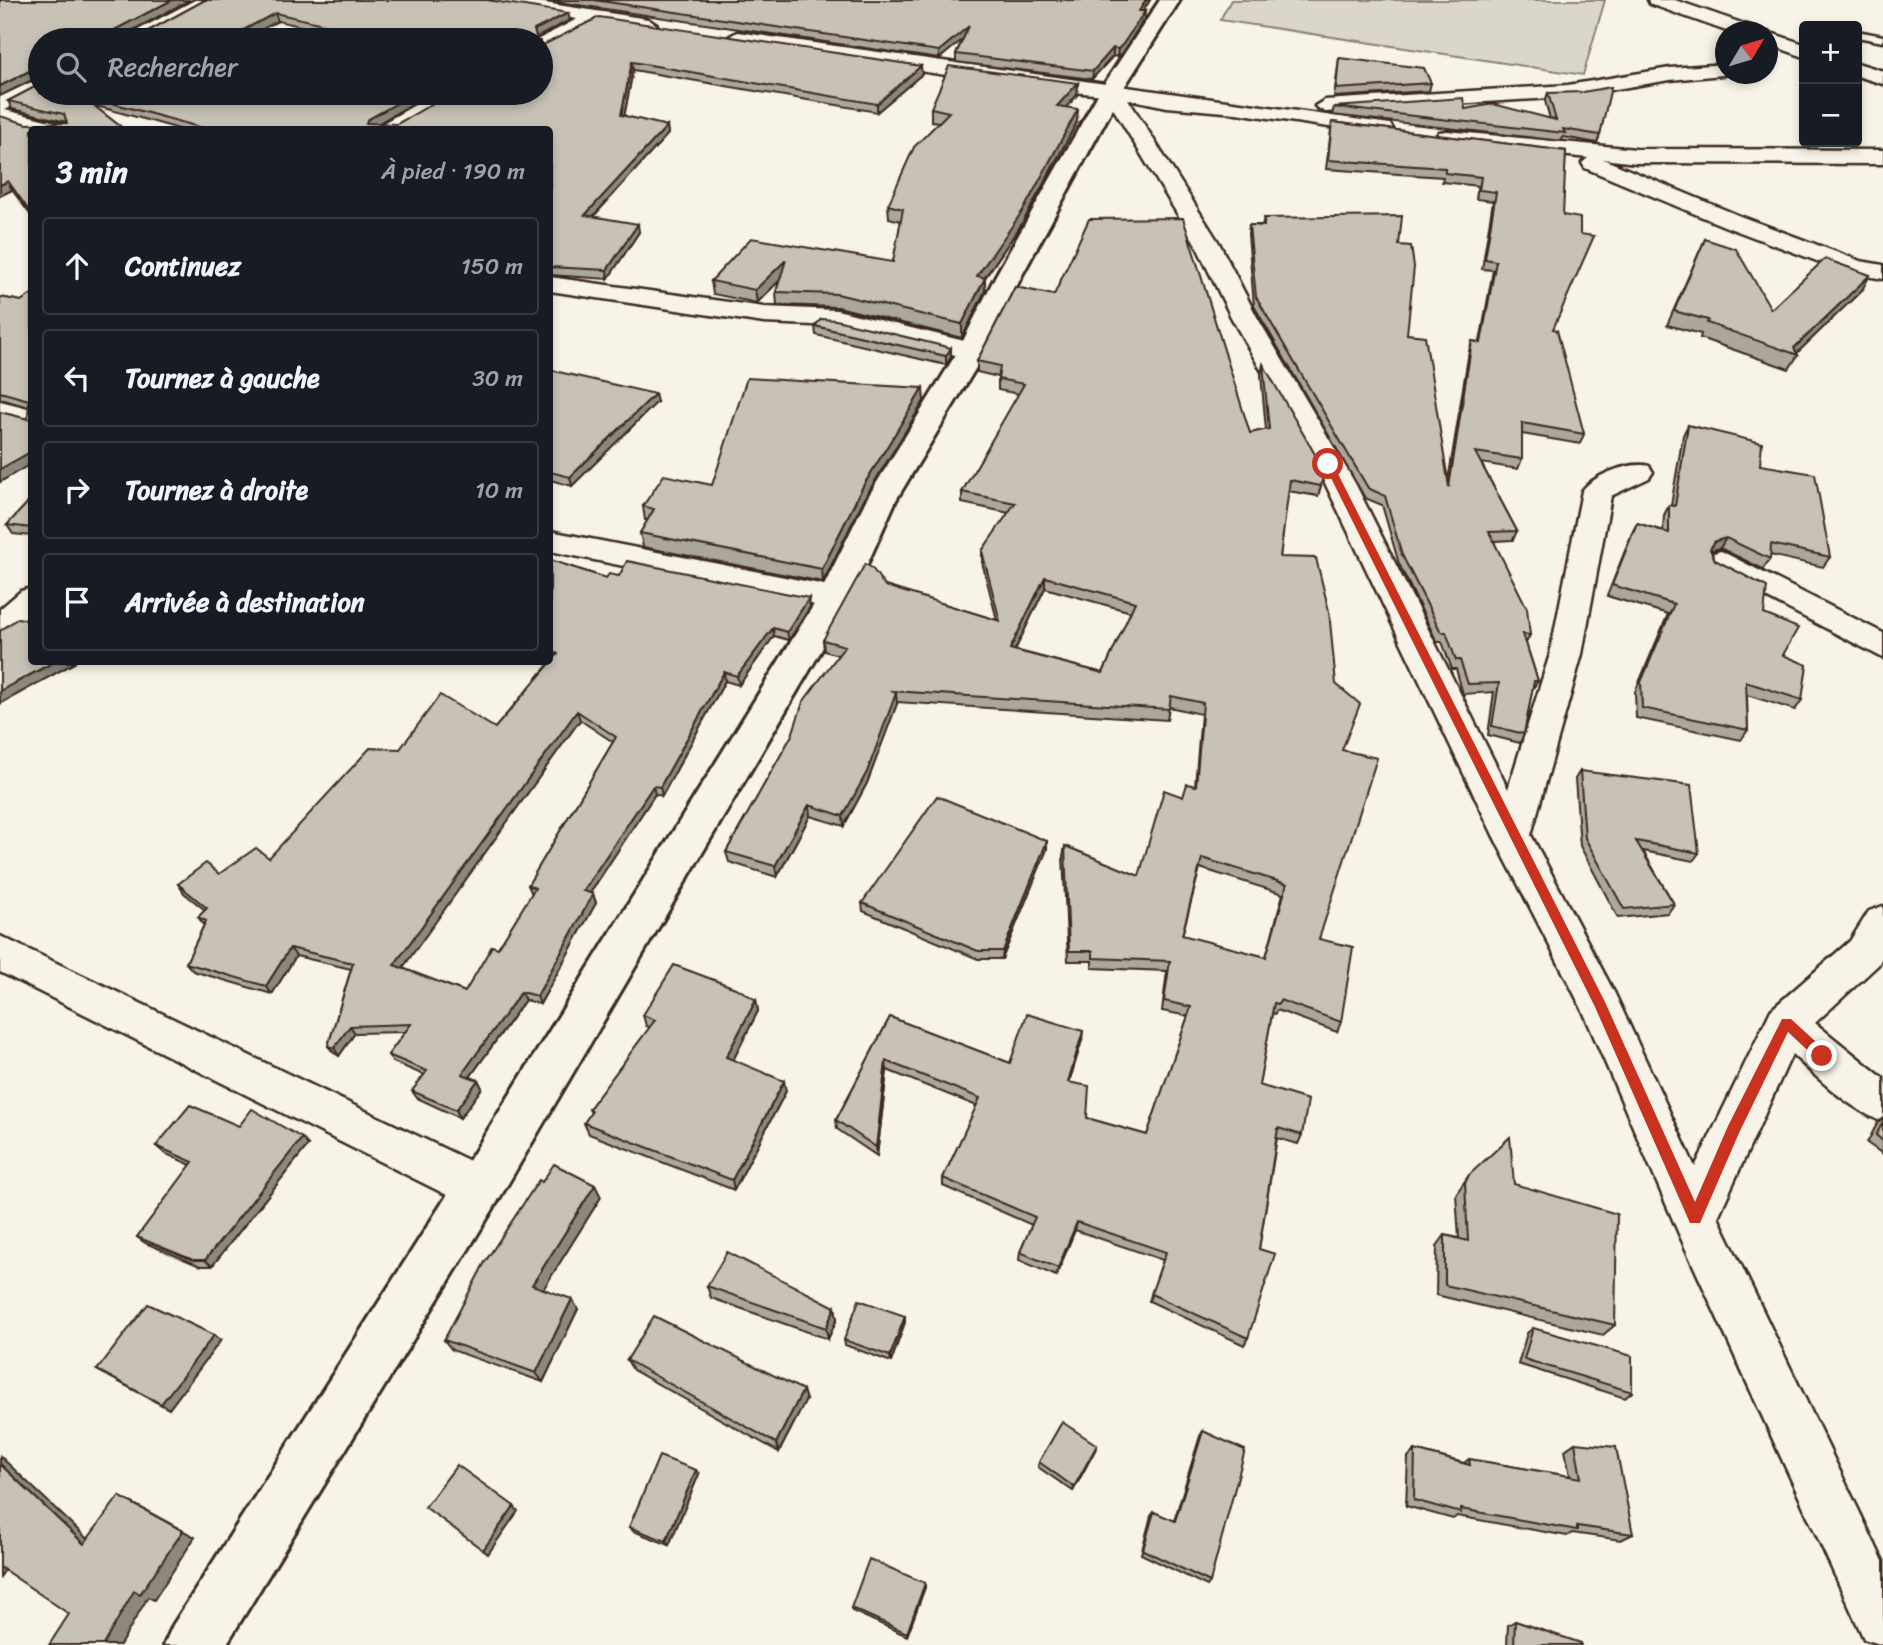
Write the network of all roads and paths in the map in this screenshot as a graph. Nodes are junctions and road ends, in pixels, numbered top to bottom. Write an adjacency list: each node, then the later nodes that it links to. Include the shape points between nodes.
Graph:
1 (209, 0): 8 (street)
2 (490, 0): 5 (street)
3 (1170, 0): 20 (highway)
4 (1657, 0): 6 (street)
5 (596, 17): 7 (street); 12 (street)
6 (1717, 21)
7 (665, 27)
8 (153, 28)
9 (1862, 35): 11 (lane)
10 (720, 36): 20 (street, via 1038,83)
11 (1883, 39)
12 (553, 40)
13 (1778, 41): 14 (street)
14 (1799, 48)
15 (1799, 50): 16 (street)
16 (1778, 57)
17 (1715, 71): 24 (street, via 1568,91 1311,107)
18 (1862, 71): 19 (street)
19 (1883, 78)
20 (1112, 89): 24 (street, via 1167,101); 32 (highway); 42 (street, via 1207,243 1244,317 1340,483)
21 (28, 91): 22 (street)
22 (0, 105)
23 (428, 105): 27 (street)
24 (1236, 107): 28 (street, via 1326,123)
25 (0, 115): 26 (street)
26 (43, 126)
27 (389, 126)
28 (1582, 153): 29 (street); 30 (street, via 1587,161 1732,221 1855,267)
29 (1883, 157)
30 (1883, 272)
31 (553, 284): 32 (street, via 764,315 837,318)
32 (972, 351): 38 (highway, via 881,500)
33 (0, 409): 34 (street)
34 (28, 417)
35 (1639, 472): 42 (street, via 1597,491 1566,654)
36 (553, 542): 38 (street)
37 (1721, 561): 41 (street)
38 (835, 598): 47 (highway)
39 (28, 602): 40 (street)
40 (0, 626)
41 (1883, 647)
42 (1512, 835): 48 (street, via 1601,1006)
43 (1883, 922): 45 (street, via 1864,953)
44 (0, 953): 47 (street)
45 (1786, 1023): 46 (street, via 1840,1072); 48 (street)
46 (1883, 1102)
47 (479, 1188): 50 (highway)
48 (1695, 1218): 49 (street)
49 (1883, 1620)
50 (193, 1645)

